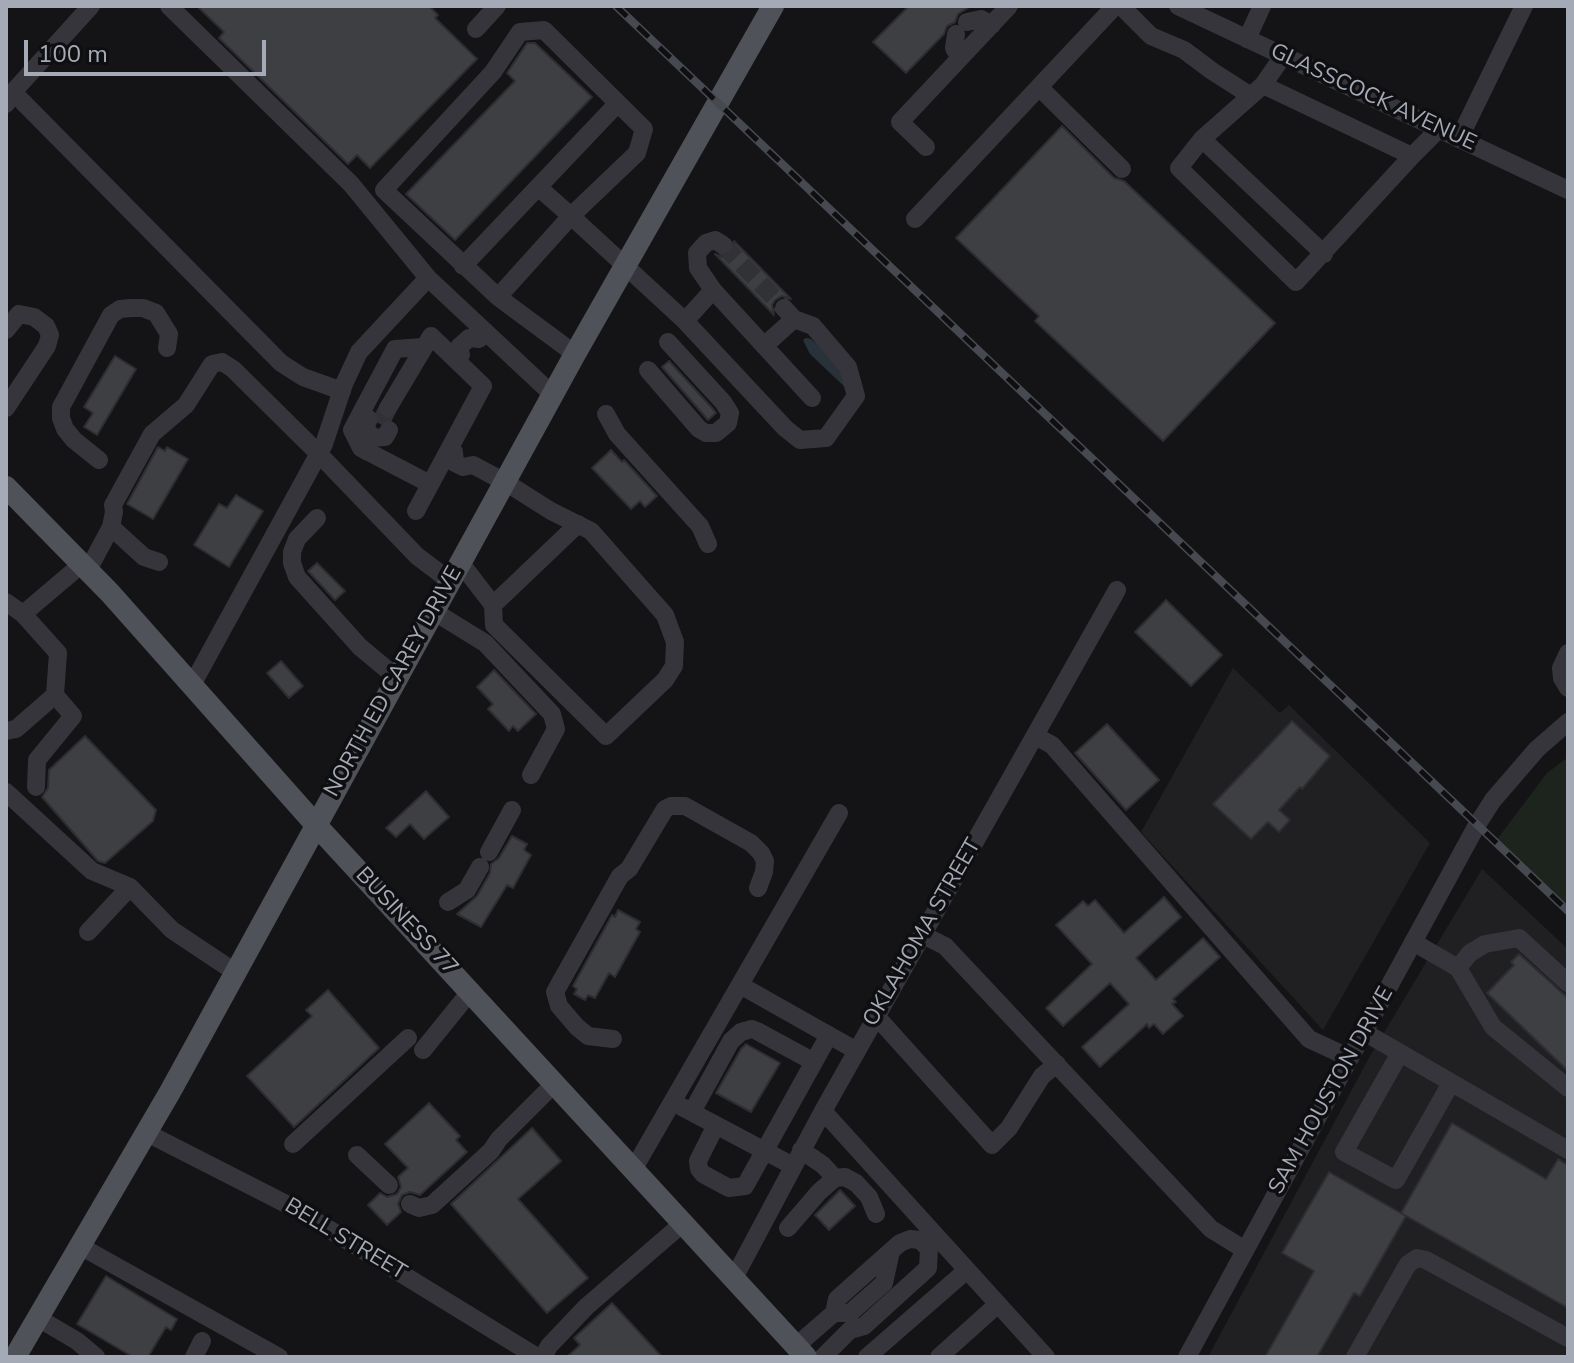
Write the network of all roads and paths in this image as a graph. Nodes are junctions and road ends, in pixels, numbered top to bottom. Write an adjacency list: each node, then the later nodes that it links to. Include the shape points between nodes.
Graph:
1 (91, 6): 17 (street)
2 (169, 6): 33 (street, via 351,184)
3 (497, 6): 11 (street)
4 (773, 6): 31 (main road, NORTH ED CAREY DRIVE)
5 (1009, 6): 10 (street)
6 (1118, 6): 15 (street); 16 (street, via 1151,36)
7 (1178, 6): 12 (street, GLASSCOCK AVENUE)
8 (1262, 6): 12 (street)
9 (1524, 6): 21 (street)
10 (992, 25): 14 (street); 14 (street, via 981,19 962,28 954,48)
11 (476, 29)
12 (1247, 39): 13 (street, GLASSCOCK AVENUE)
13 (1283, 56): 16 (street); 19 (street, GLASSCOCK AVENUE)
14 (960, 58): 22 (street, via 900,122)
15 (1039, 87): 24 (street); 28 (street)
16 (1257, 90): 20 (street); 23 (street)
17 (10, 98): 46 (street, via 272,356 303,377)
18 (618, 103): 25 (street); 27 (street, via 644,129 637,153); 32 (street, via 544,30 520,32 493,72 384,190)
19 (1439, 129): 21 (street, GLASSCOCK AVENUE); 23 (street)
20 (1202, 139): 30 (street); 30 (street, via 1179,168 1296,282)
21 (1459, 139): 26 (street, GLASSCOCK AVENUE)
22 (926, 147)
23 (1412, 156): 30 (street)
24 (1122, 169)
25 (538, 187): 27 (street); 32 (street)
26 (1568, 190)
27 (571, 216): 31 (street); 35 (street)
28 (915, 219)
29 (723, 245): 34 (street, via 715,240 697,253 698,268)
30 (1324, 254)
31 (626, 264): 36 (street); 43 (main road, NORTH ED CAREY DRIVE)
32 (463, 266): 35 (street)
33 (428, 278): 38 (street); 46 (street, via 359,352)
34 (713, 290): 36 (street); 40 (street)
35 (498, 297): 43 (street)
36 (685, 321): 40 (street, via 785,428 800,440 826,438 856,396 848,367 813,326 789,314)
37 (6, 330): 49 (street, via 19,314 34,317 50,335)
38 (482, 336): 44 (street, via 480,350 471,358); 47 (street)
39 (668, 342): 45 (street, via 723,402 730,413 728,423 716,433 699,429)
40 (764, 346): 48 (street)
41 (167, 348): 54 (street, via 169,334 156,313 131,308 111,315 61,407 65,429)
42 (422, 349): 44 (street, via 431,336); 51 (street); 51 (street, via 395,349 352,430 361,448)
43 (575, 354): 47 (main road, NORTH ED CAREY DRIVE)
44 (459, 357): 52 (street, via 483,386)
45 (648, 370)
46 (342, 391): 53 (street)
47 (553, 395): 55 (main road, NORTH ED CAREY DRIVE)
48 (812, 398)
49 (6, 408)
50 (606, 414): 62 (street, via 617,434 700,526)
51 (380, 423): 56 (street)
52 (452, 451): 55 (street, via 462,450 473,465); 56 (street)
53 (319, 454): 60 (street, via 233,369 222,362 212,364 186,405 152,434 113,505); 65 (street, via 417,556); 73 (street)
54 (99, 460)
55 (505, 482): 61 (street); 65 (main road, NORTH ED CAREY DRIVE)
56 (430, 484): 58 (street)
57 (6, 487): 64 (main road, BUSINESS 77)
58 (416, 511)
59 (317, 518): 72 (street, via 292,552 297,577 360,647)
60 (112, 520): 63 (street, via 144,557); 64 (street)
61 (578, 524): 68 (street); 68 (street, via 591,531 665,615 675,642 674,666 656,689 606,736 494,625)
62 (708, 544)
63 (159, 562)
64 (85, 567): 70 (street); 73 (main road, BUSINESS 77)
65 (455, 571): 68 (street); 69 (main road, NORTH ED CAREY DRIVE)
66 (1117, 590): 78 (street, OKLAHOMA STREET)
67 (6, 602): 70 (street)
68 (493, 605)
69 (433, 611): 72 (main road, NORTH ED CAREY DRIVE); 79 (street, via 485,643 552,714 556,729)
70 (23, 614): 75 (street, via 58,653)
71 (1568, 653): 74 (street, via 1561,668)
72 (396, 677): 84 (main road, NORTH ED CAREY DRIVE)
73 (192, 685): 84 (main road, BUSINESS 77)
74 (1568, 688)
75 (55, 695): 77 (street); 83 (street, via 73,716 37,760)
76 (1568, 722): 90 (street, SAM HOUSTON DRIVE, via 1493,800)
77 (8, 735)
78 (1035, 736): 89 (street, OKLAHOMA STREET); 102 (street, via 1052,745 1309,1039)
79 (531, 775)
80 (6, 792): 83 (street)
81 (512, 810): 87 (street, via 467,890)
82 (839, 813): 94 (street)
83 (39, 820): 85 (street, via 92,871)
84 (316, 825): 92 (main road, NORTH ED CAREY DRIVE); 95 (main road, BUSINESS 77)
85 (130, 887): 88 (street); 92 (street, via 172,930)
86 (758, 888): 99 (street, via 765,861 751,843 685,806 665,809 620,876 555,992 559,1006 588,1036)
87 (448, 902)
88 (88, 932)
89 (923, 935): 96 (street, OKLAHOMA STREET); 104 (street, via 945,946)
90 (1413, 942): 91 (street); 97 (street, SAM HOUSTON DRIVE)
91 (1458, 968): 93 (street, via 1485,944 1519,938); 107 (street, via 1493,1027)
92 (235, 972): 112 (main road, NORTH ED CAREY DRIVE)
93 (1568, 983)
94 (740, 985): 98 (street); 108 (street)
95 (470, 992): 106 (main road, BUSINESS 77); 113 (street, via 416,1044)
96 (876, 1016): 100 (street, OKLAHOMA STREET); 104 (street, via 992,1145 1042,1076)
97 (1364, 1032): 101 (street); 102 (street, SAM HOUSTON DRIVE)
98 (829, 1035): 100 (street); 103 (street)
99 (613, 1039)
100 (857, 1051): 109 (street, OKLAHOMA STREET)
101 (1400, 1053): 105 (street); 105 (street, via 1344,1152 1396,1180)
102 (1350, 1058): 126 (street, SAM HOUSTON DRIVE)
103 (814, 1062): 110 (street, via 757,1031 741,1032); 115 (street)
104 (1057, 1064): 126 (street, via 1211,1229)
105 (1451, 1083): 114 (street)
106 (554, 1084): 118 (main road, BUSINESS 77); 121 (street, via 432,1205)
107 (1568, 1088)
108 (672, 1102): 110 (street); 118 (street)
109 (823, 1111): 117 (street, OKLAHOMA STREET); 127 (street)
110 (692, 1112): 111 (street)
111 (716, 1125): 115 (street); 115 (street, via 698,1161 703,1174 729,1188 745,1186)
112 (147, 1133): 125 (main road, NORTH ED CAREY DRIVE); 136 (street, BELL STREET, via 296,1209)
113 (293, 1144)
114 (1568, 1150)
115 (764, 1151): 117 (street)
116 (357, 1155): 120 (street)
117 (797, 1158): 119 (street, via 823,1165); 128 (street, OKLAHOMA STREET)
118 (633, 1170): 123 (main road, BUSINESS 77)
119 (835, 1178): 122 (street, via 856,1183); 124 (street)
120 (389, 1185)
121 (410, 1204)
122 (876, 1214)
123 (682, 1224): 128 (main road, BUSINESS 77); 136 (street, via 586,1307)
124 (788, 1228)
125 (80, 1246): 131 (main road, NORTH ED CAREY DRIVE); 138 (street)
126 (1245, 1250): 143 (street, SAM HOUSTON DRIVE)
127 (967, 1270): 129 (street); 140 (street)
128 (734, 1278): 134 (main road, BUSINESS 77)
129 (998, 1304): 141 (street); 142 (street)
130 (834, 1313): 132 (street); 132 (street, via 837,1299 891,1251 910,1239 929,1249 928,1268 864,1326); 134 (street)
131 (38, 1318): 135 (main road, NORTH ED CAREY DRIVE); 137 (street)
132 (850, 1330): 139 (street)
133 (1568, 1338): 144 (street, via 1417,1258 1408,1264)
134 (801, 1351)
135 (14, 1352)
136 (547, 1354)
137 (96, 1357)
138 (279, 1357)
139 (823, 1357)
140 (867, 1357)
141 (939, 1357)
142 (1046, 1357)
143 (1187, 1357)
144 (1356, 1357)

